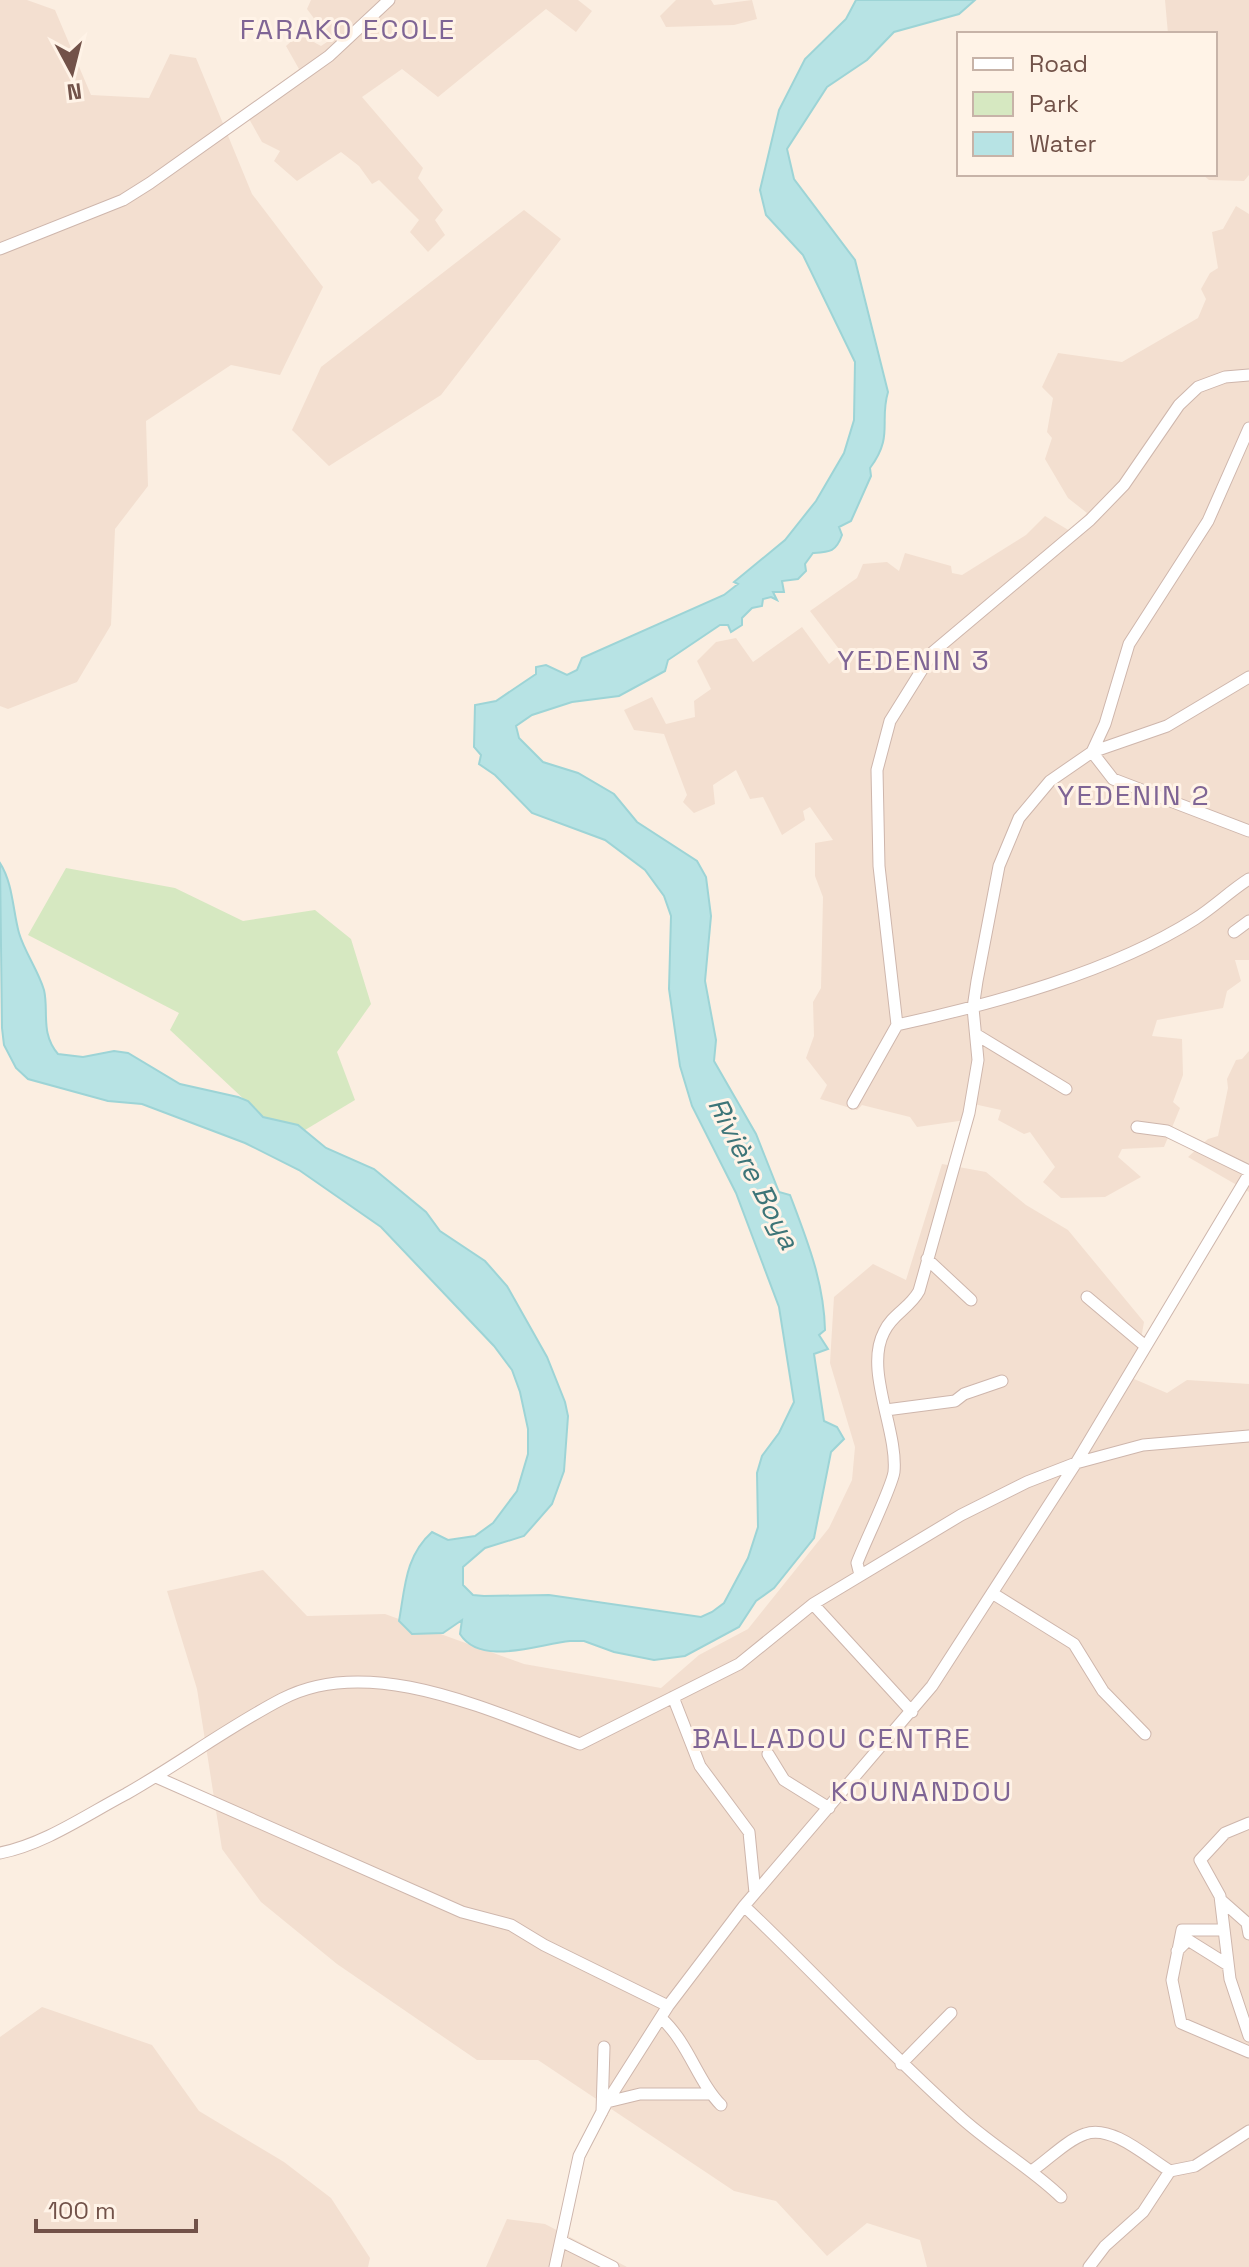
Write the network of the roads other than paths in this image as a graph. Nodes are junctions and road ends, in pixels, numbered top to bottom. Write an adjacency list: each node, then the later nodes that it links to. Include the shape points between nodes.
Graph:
1 (389, 0): 2 (street, via 340,52 123,200)
2 (0, 249)
3 (1249, 375): 12 (street, via 1198,387 1179,405 1124,485 1090,520 933,652 890,721 877,770 879,866)
4 (1249, 428): 6 (street, via 1208,521 1129,644)
5 (1249, 677): 6 (street, via 1167,726)
6 (1092, 752): 7 (street, via 1113,779); 11 (street, via 1050,781 1019,818 999,866)
7 (1249, 831)
8 (1249, 879): 11 (street, via 1194,919 1132,951)
9 (1249, 921): 10 (street)
10 (1234, 932)
11 (973, 1008): 12 (street); 13 (street)
12 (897, 1025): 15 (street)
13 (977, 1035): 14 (street); 18 (street, via 969,1113)
14 (1066, 1089)
15 (853, 1103)
16 (1137, 1127): 17 (street, via 1167,1131)
17 (1249, 1173): 21 (street)
18 (927, 1259): 20 (street); 23 (street, via 912,1304 896,1314 883,1333 879,1355)
19 (1087, 1297): 21 (street)
20 (971, 1300)
21 (1144, 1345): 25 (street)
22 (1002, 1381): 23 (street, via 955,1401)
23 (886, 1410): 26 (street, via 894,1473 857,1563)
24 (1249, 1436): 25 (street, via 1143,1445)
25 (1076, 1463): 26 (street, via 961,1515); 27 (street)
26 (860, 1575): 28 (street)
27 (992, 1593): 30 (street); 31 (street, via 1074,1644 1103,1691)
28 (813, 1604): 29 (street, via 739,1664); 30 (street)
29 (673, 1697): 33 (street, via 580,1744 429,1691 337,1684 285,1697); 37 (street, via 700,1766 749,1832)
30 (912, 1712): 34 (street)
31 (1145, 1734)
32 (768, 1754): 34 (street, via 784,1780)
33 (156, 1777): 36 (street, via 28,1846); 44 (street, via 462,1912 511,1925)
34 (829, 1808): 37 (street)
35 (1249, 1823): 38 (street, via 1225,1833 1200,1860)
36 (0, 1853)
37 (755, 1893): 39 (street)
38 (1221, 1900): 40 (street); 41 (street, via 1247,1923)
39 (744, 1906): 44 (street); 50 (street)
40 (1222, 1930): 42 (street, via 1182,1930); 43 (street)
41 (1249, 1934)
42 (1177, 1951): 43 (street, via 1188,1940); 49 (street, via 1172,1991 1181,2023)
43 (1228, 1965): 47 (street)
44 (668, 2006): 46 (street)
45 (951, 2013): 50 (street)
46 (661, 2018): 51 (street, via 688,2049); 53 (street)
47 (1249, 2036)
48 (604, 2047): 53 (street)
49 (1249, 2052)
50 (901, 2064): 55 (street, via 1010,2159)
51 (710, 2094): 52 (street); 53 (street, via 640,2094)
52 (721, 2105)
53 (605, 2108): 58 (street, via 579,2156)
54 (1249, 2131): 56 (street, via 1195,2166)
55 (1033, 2170): 56 (street, via 1074,2140 1099,2131); 57 (street)
56 (1170, 2171): 61 (street, via 1143,2212)
57 (1061, 2197)
58 (561, 2241): 59 (street); 60 (street)
59 (555, 2267)
60 (613, 2267)
61 (1089, 2267)

